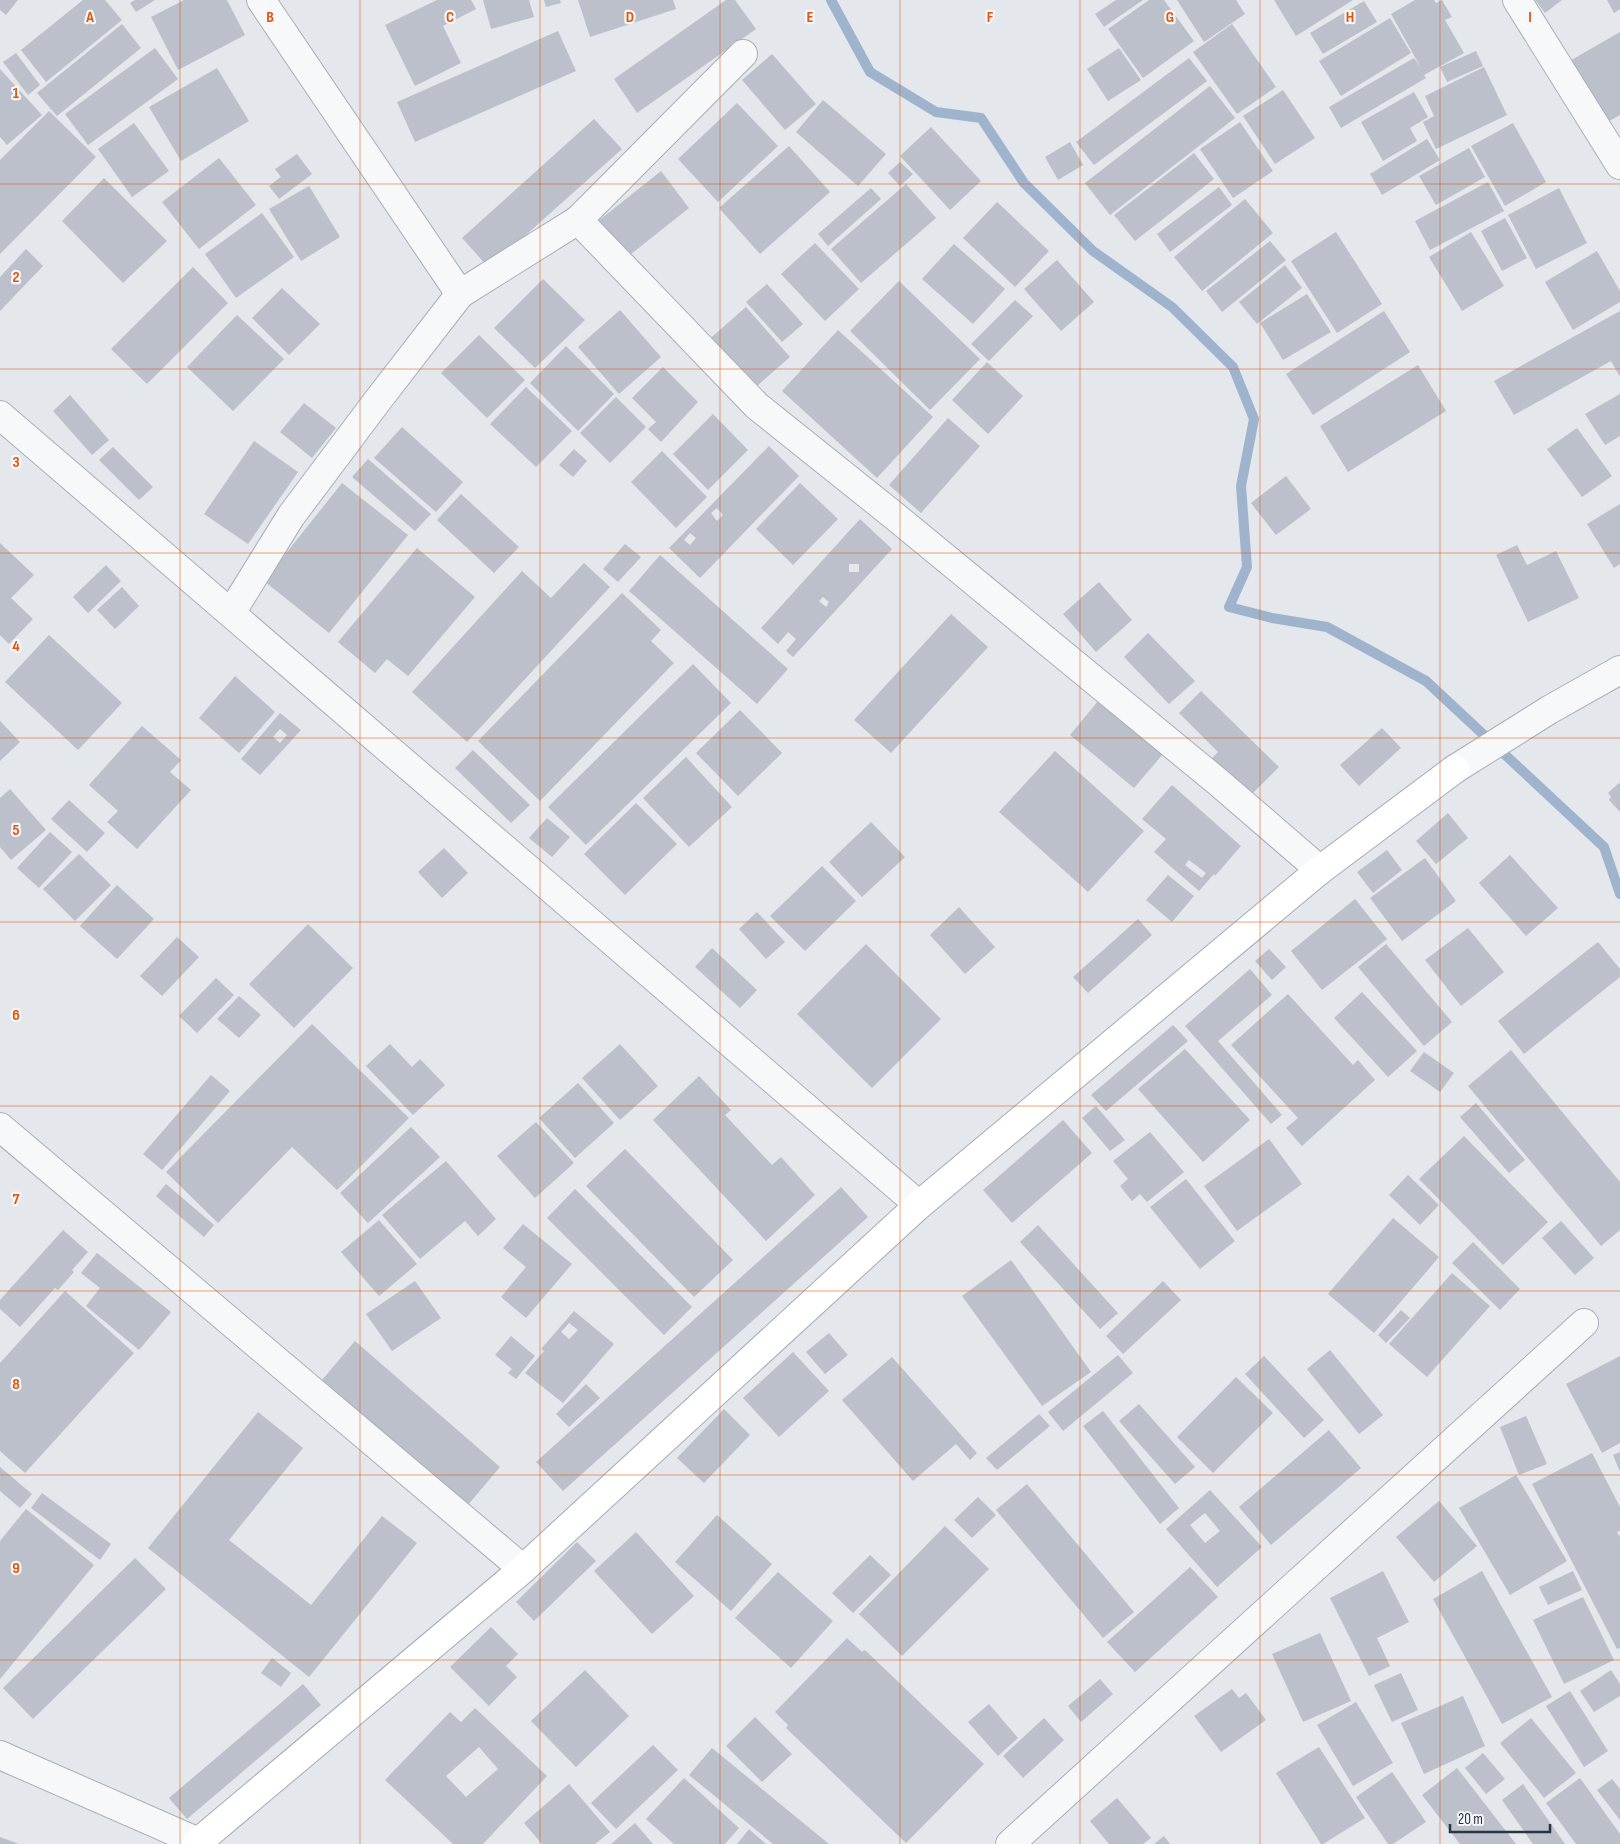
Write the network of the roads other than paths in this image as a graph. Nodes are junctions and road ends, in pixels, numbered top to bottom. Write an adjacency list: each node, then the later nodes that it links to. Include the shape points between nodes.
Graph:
1 (261, 0): 6 (street)
2 (1516, 0): 4 (street)
3 (743, 54): 5 (street)
4 (1620, 165)
5 (578, 220): 6 (street); 11 (street, via 757,406 1157,732)
6 (460, 294): 8 (street, via 291,516)
7 (0, 415): 8 (street)
8 (230, 613): 13 (street)
9 (1620, 670): 10 (street)
10 (1455, 769): 11 (main road)
11 (1320, 870): 13 (main road)
12 (0, 1127): 15 (street)
13 (919, 1205): 15 (main road)
14 (1584, 1322): 18 (street)
15 (523, 1569): 17 (main road)
16 (0, 1755): 17 (street)
17 (198, 1843)
18 (1010, 1844)

